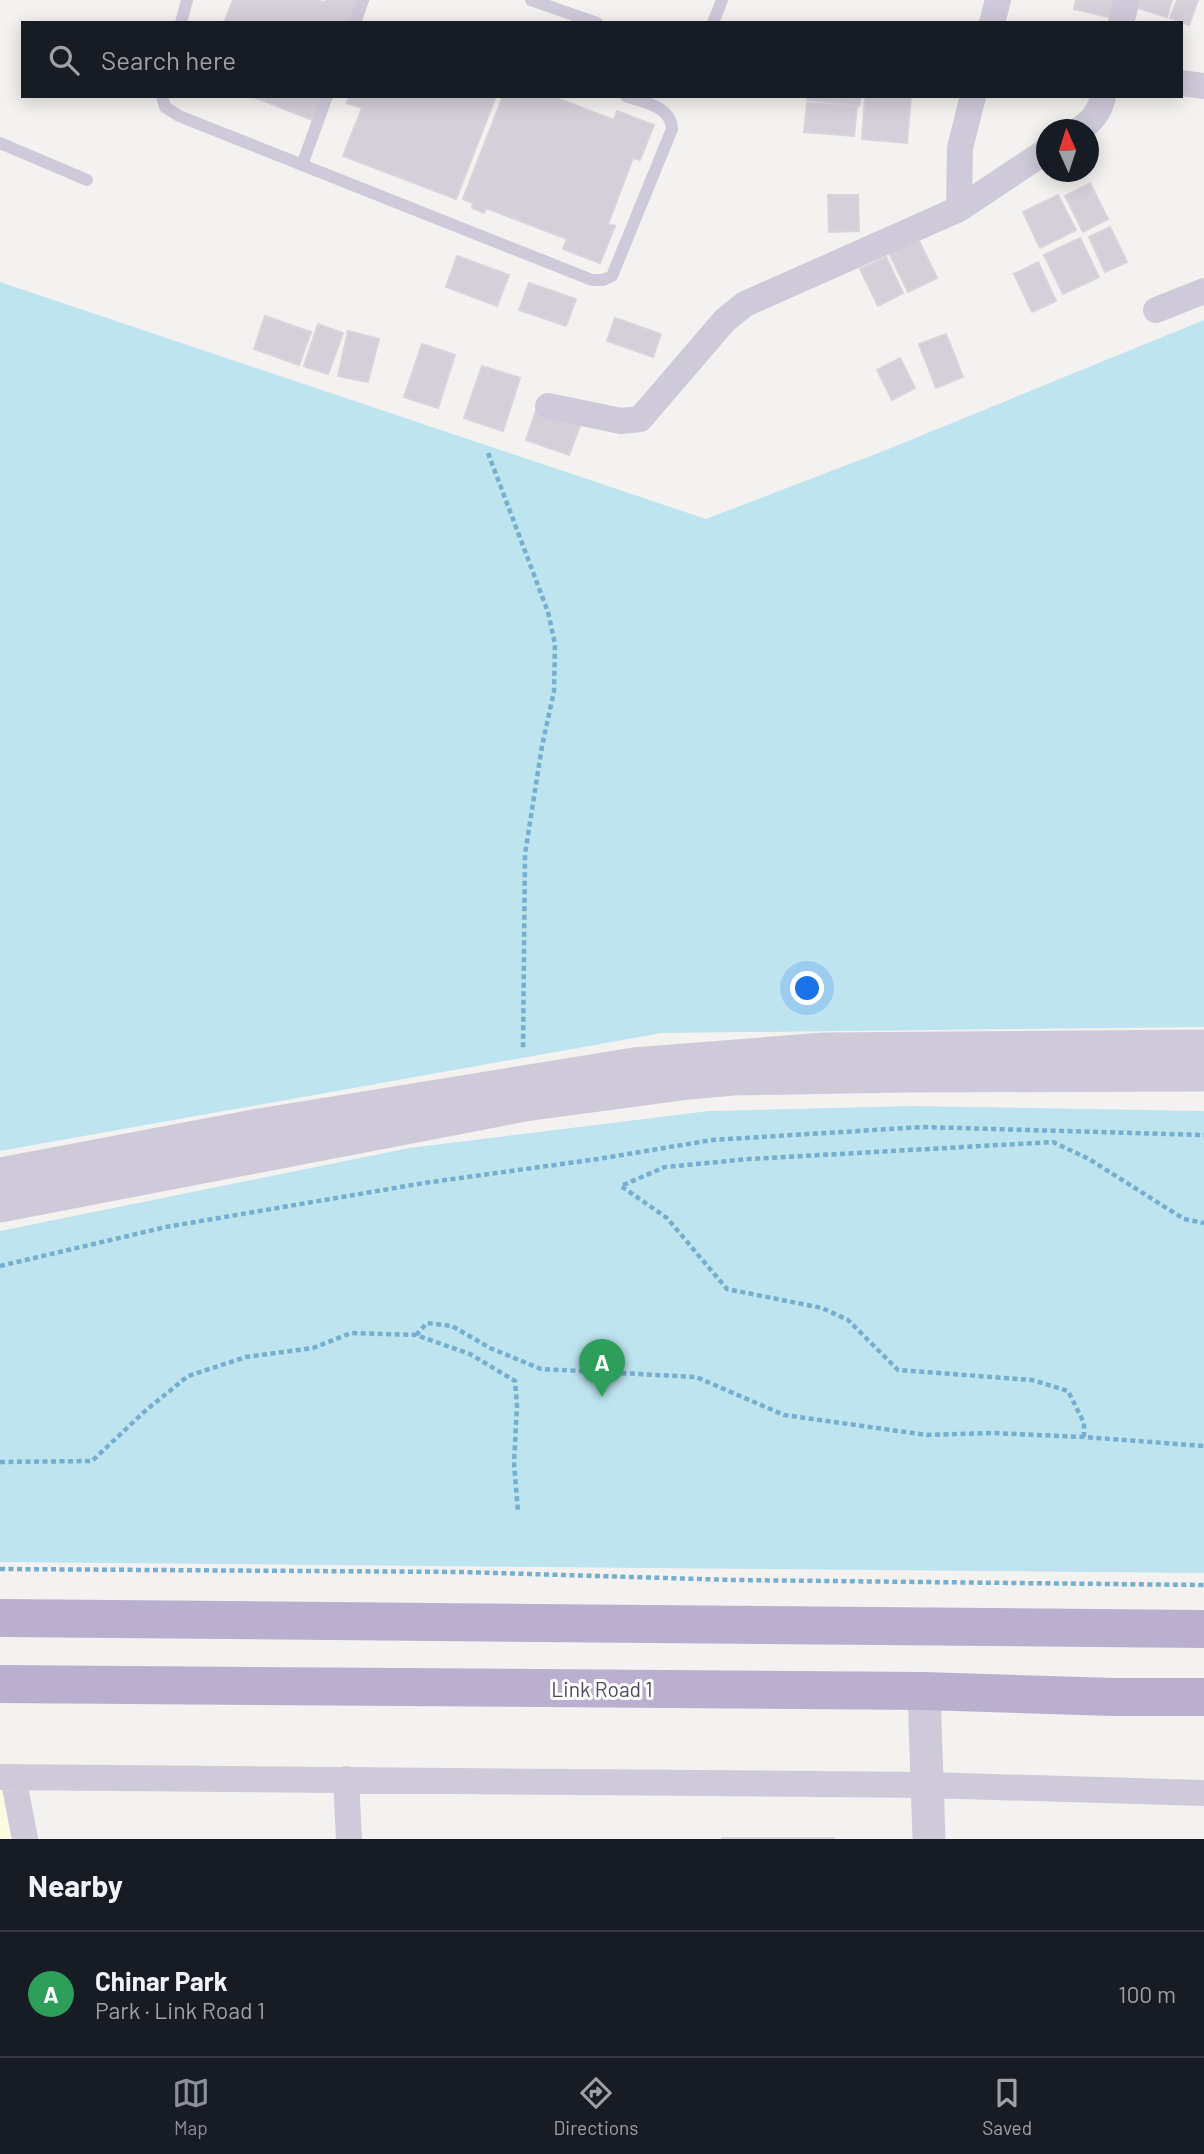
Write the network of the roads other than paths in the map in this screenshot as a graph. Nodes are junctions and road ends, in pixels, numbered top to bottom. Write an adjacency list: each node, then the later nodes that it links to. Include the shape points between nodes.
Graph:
1 (187, 0): 7 (lane)
2 (363, 0): 8 (lane)
3 (531, 0): 9 (lane)
4 (722, 0): 10 (lane)
5 (998, 0): 11 (street)
6 (1127, 0): 12 (street)
7 (182, 21)
8 (356, 21)
9 (591, 21)
10 (714, 21)
11 (993, 21)
12 (1122, 21)
13 (1183, 83): 14 (street)
14 (1204, 86)
15 (163, 98): 23 (lane, via 165,107 179,116)
16 (326, 98): 23 (lane)
17 (631, 98): 23 (lane, via 664,110 673,130 612,276 603,280 592,280)
18 (972, 98): 25 (street, via 960,148)
19 (1103, 98): 20 (street)
20 (1093, 119)
21 (0, 143): 24 (lane)
22 (1036, 158): 25 (street)
23 (302, 165)
24 (87, 180)
25 (959, 209): 28 (street, via 745,304 725,320 640,419 621,421)
26 (1204, 291): 27 (street)
27 (1156, 310)
28 (548, 406)
29 (1204, 1046): 31 (street, via 824,1049 634,1064 259,1125)
30 (1204, 1075): 32 (street, via 905,1076 689,1083 525,1105)
31 (0, 1174)
32 (0, 1206)
33 (0, 1618): 34 (main road)
34 (1204, 1629)
35 (0, 1684): 36 (main road, Link Road 1)
36 (924, 1691): 37 (main road, Link Road 1); 40 (street)
37 (1204, 1697)
38 (6, 1777): 39 (street); 42 (street)
39 (346, 1780): 40 (street); 43 (street)
40 (926, 1785): 41 (street); 44 (street)
41 (1204, 1793)
42 (25, 1839)
43 (349, 1839)
44 (929, 1839)

